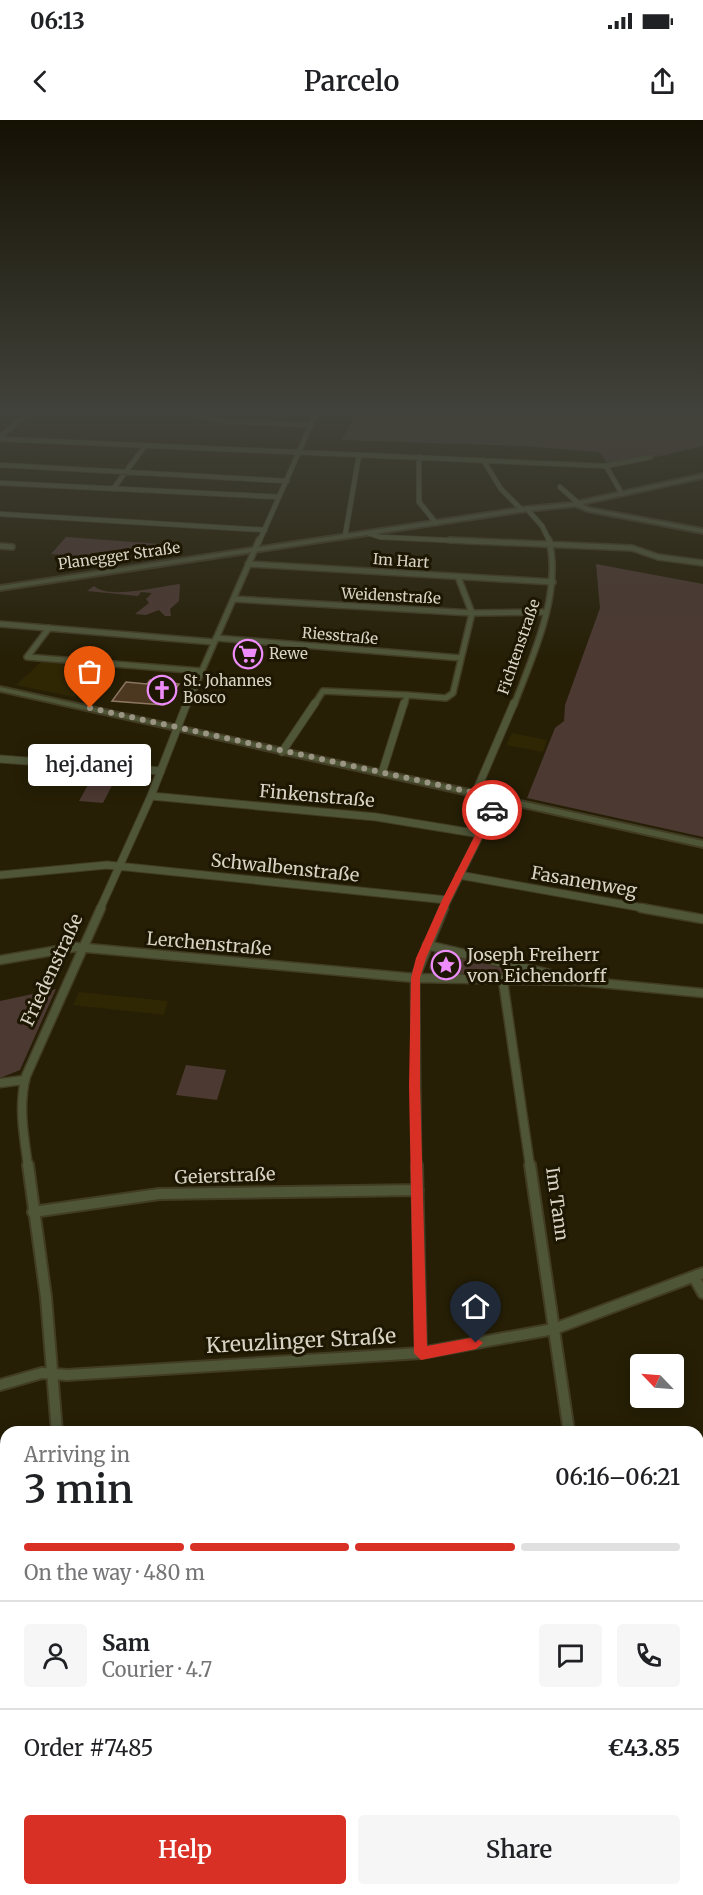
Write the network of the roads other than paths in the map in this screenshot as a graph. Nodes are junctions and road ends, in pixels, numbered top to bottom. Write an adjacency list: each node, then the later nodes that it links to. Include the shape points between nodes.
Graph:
1 (213, 494): 8 (street)
2 (281, 494): 8 (street, Friedenstraße)
3 (352, 494): 16 (street)
4 (419, 494): 12 (street, via 419,502)
5 (506, 494): 10 (street, Fichtenstraße)
6 (567, 494): 9 (street)
7 (622, 494): 9 (street, Planegger Straße)
8 (279, 497): 13 (street, Friedenstraße)
9 (577, 504): 10 (street, Planegger Straße); 14 (street)
10 (524, 510): 12 (street, Planegger Straße); 17 (street, Fichtenstraße, via 544,527)
11 (0, 514): 13 (street)
12 (436, 523): 15 (street, Planegger Straße)
13 (265, 530): 20 (street, Friedenstraße)
14 (703, 531)
15 (368, 533): 16 (street, Planegger Straße); 17 (street, via 380,537)
16 (345, 536): 20 (street, Planegger Straße)
17 (551, 544): 21 (street, via 634,548 658,557); 24 (street, Fichtenstraße)
18 (0, 546): 19 (street)
19 (12, 547)
20 (255, 550): 22 (street, Friedenstraße); 25 (street, Planegger Straße)
21 (703, 563)
22 (249, 564): 23 (street, Im Hart); 26 (street, Friedenstraße)
23 (458, 577): 24 (street, Im Hart); 28 (street)
24 (553, 582): 27 (street, Fichtenstraße)
25 (0, 588)
26 (234, 599): 28 (street, Weidenstraße); 31 (street, Friedenstraße)
27 (546, 612): 28 (street, Weidenstraße); 41 (street, Fichtenstraße)
28 (472, 613): 32 (street)
29 (0, 624): 30 (street, Riesstraße)
30 (50, 628): 31 (street, Riesstraße); 33 (street, via 27,657)
31 (215, 640): 32 (street, Riesstraße); 33 (street, Friedenstraße)
32 (461, 658): 35 (street, via 450,698)
33 (201, 671): 36 (street, Friedenstraße)
34 (0, 688): 36 (street)
35 (407, 695): 37 (street, via 323,691); 40 (street)
36 (179, 728): 37 (street); 39 (street, Friedenstraße)
37 (282, 752): 40 (street)
38 (0, 759): 39 (street)
39 (161, 771): 42 (street, Friedenstraße)
40 (382, 774): 41 (street)
41 (475, 794): 43 (street)
42 (151, 796): 44 (street, Finkenstraße, via 370,816); 46 (street, Friedenstraße)
43 (498, 798): 44 (street); 45 (street)
44 (480, 834): 48 (street)
45 (703, 844)
46 (121, 866): 47 (street, Schwalbenstraße, via 71,866); 49 (street, Schwalbenstraße); 52 (street, Friedenstraße)
47 (0, 875)
48 (459, 875): 49 (street); 50 (street, Fasanenweg)
49 (447, 900): 51 (street)
50 (703, 919)
51 (427, 945): 54 (street); 56 (street)
52 (84, 948): 53 (street, Lerchenstraße, via 76,946); 54 (street, Lerchenstraße); 58 (street, Friedenstraße)
53 (0, 960)
54 (415, 978): 55 (street, Lerchenstraße); 60 (street)
55 (503, 981): 56 (street, Lerchenstraße); 64 (street, Im Tann)
56 (579, 981): 57 (street)
57 (703, 993)
58 (24, 1080): 59 (street); 61 (street, Friedenstraße, via 22,1121)
59 (0, 1083)
60 (418, 1190): 61 (street, Geierstraße, via 159,1194); 65 (street)
61 (33, 1212): 66 (street, Friedenstraße, via 46,1297)
62 (699, 1275): 63 (street); 64 (street, Kreuzlinger Straße)
63 (703, 1293)
64 (554, 1329): 65 (street, Kreuzlinger Straße); 69 (street, Im Tann)
65 (421, 1353): 66 (street, Kreuzlinger Straße)
66 (52, 1374): 67 (street, Kreuzlinger Straße, via 42,1373); 68 (street, Friedenstraße)
67 (0, 1385)
68 (56, 1426)
69 (568, 1426)

